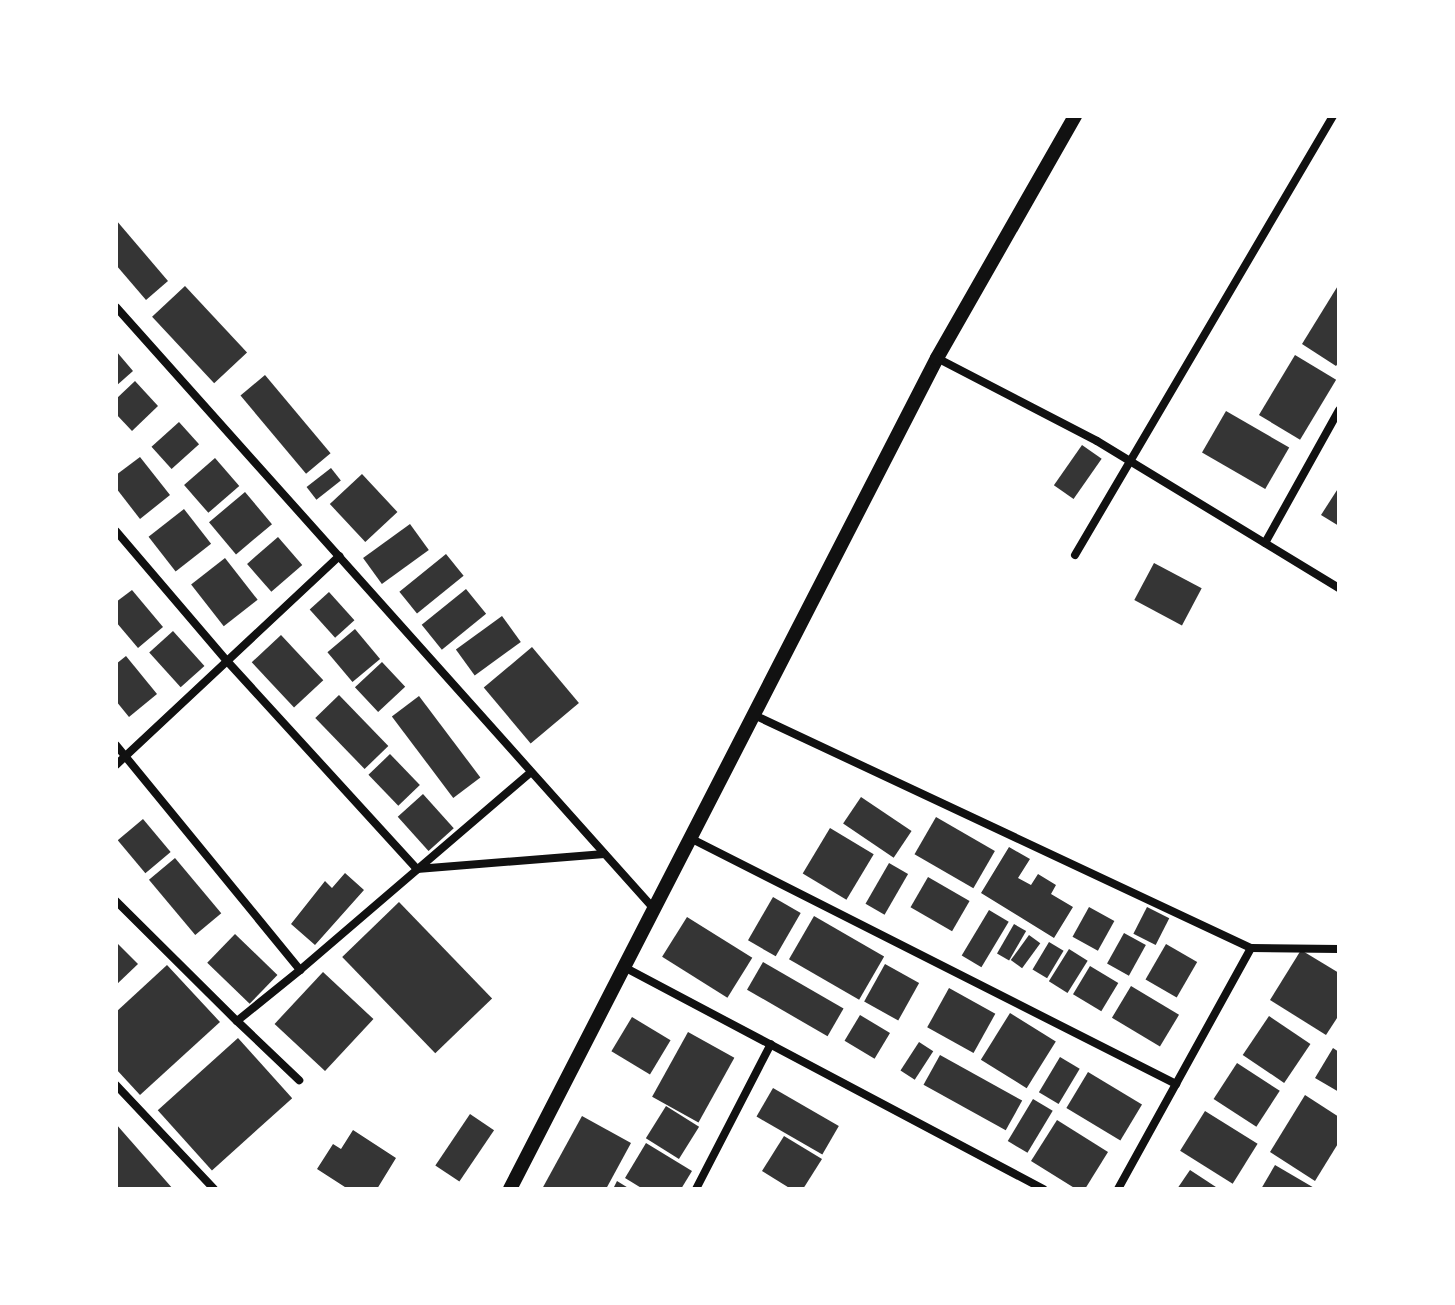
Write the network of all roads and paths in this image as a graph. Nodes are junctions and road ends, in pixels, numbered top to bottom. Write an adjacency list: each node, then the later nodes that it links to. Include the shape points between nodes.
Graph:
1 (1075, 116): 4 (street)
2 (1333, 116): 6 (street)
3 (116, 307): 10 (street)
4 (937, 358): 6 (street); 13 (street)
5 (1339, 410): 8 (street)
6 (1133, 462): 8 (street); 9 (street)
7 (116, 531): 12 (street)
8 (1265, 543): 11 (street)
9 (1075, 555)
10 (339, 556): 12 (street); 17 (street)
11 (1339, 588)
12 (227, 661): 15 (street); 20 (street)
13 (754, 715): 18 (street); 23 (street)
14 (116, 745): 15 (street)
15 (125, 756): 16 (street); 26 (street)
16 (116, 765)
17 (531, 772): 19 (street); 20 (street)
18 (690, 838): 22 (street); 30 (street)
19 (604, 854): 20 (street); 22 (street)
20 (417, 869): 26 (street)
21 (116, 901): 27 (street)
22 (654, 909): 25 (street)
23 (1251, 948): 24 (street); 30 (street)
24 (1339, 949)
25 (624, 967): 28 (street); 33 (street)
26 (300, 970): 27 (street)
27 (237, 1021): 29 (street)
28 (771, 1044): 34 (street); 35 (street)
29 (299, 1080)
30 (1176, 1084): 36 (street)
31 (116, 1085): 32 (street)
32 (214, 1189)
33 (510, 1189)
34 (696, 1189)
35 (1044, 1189)
36 (1118, 1189)

